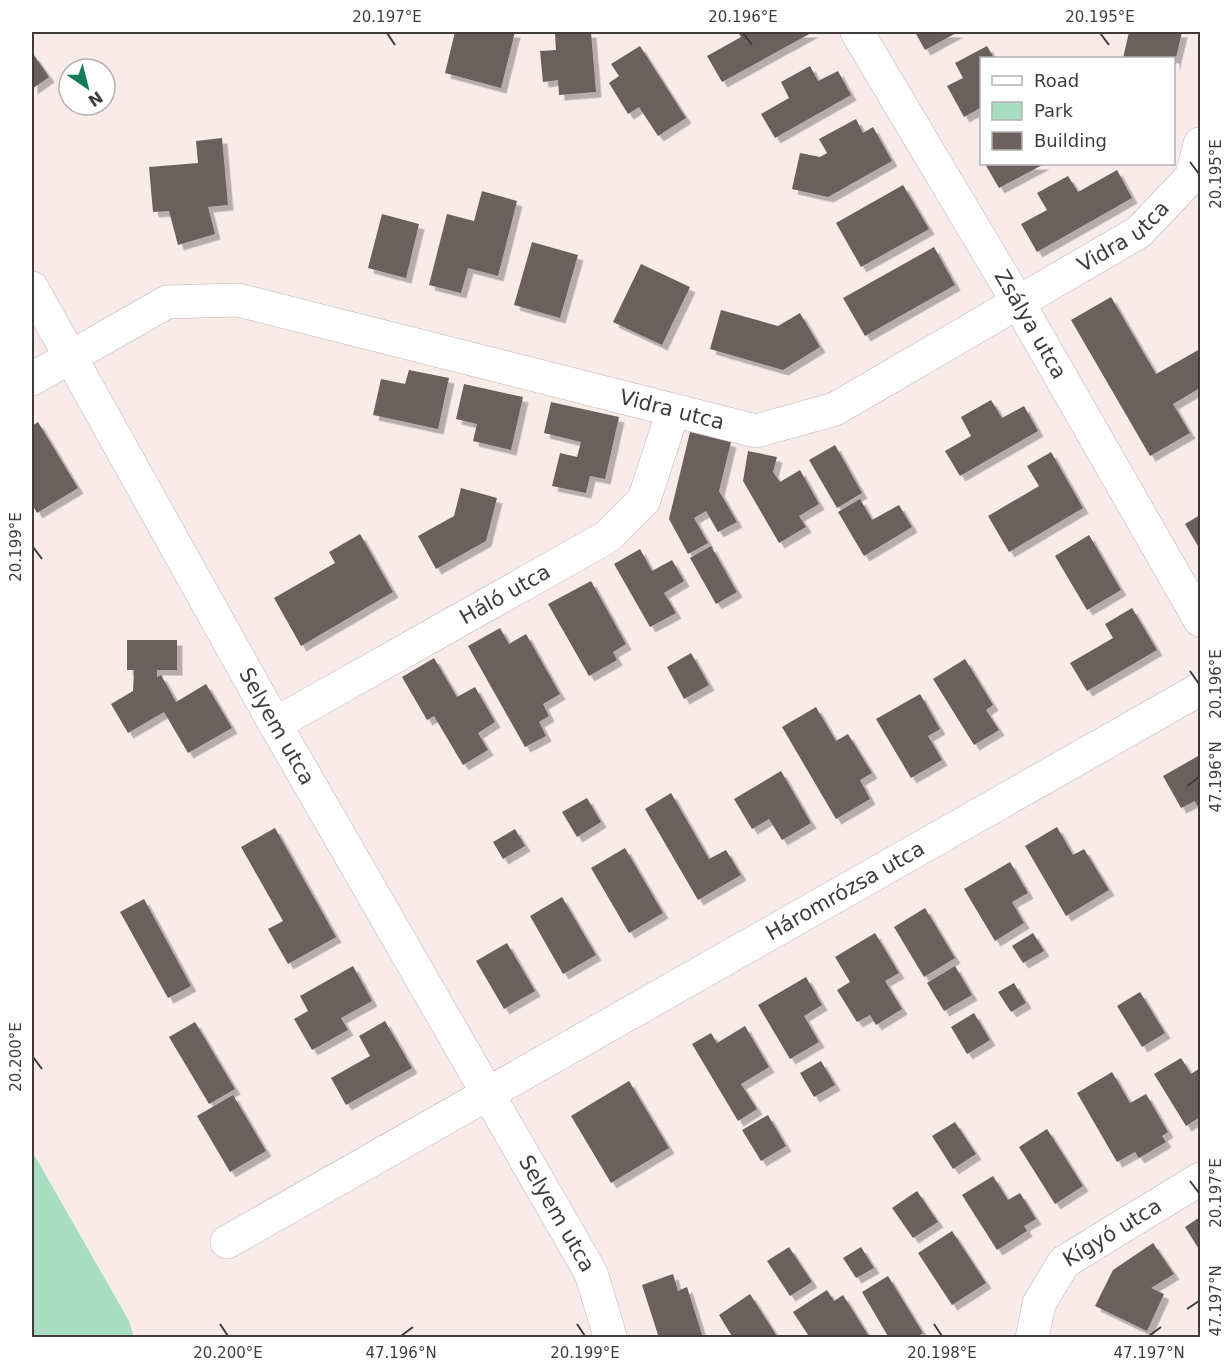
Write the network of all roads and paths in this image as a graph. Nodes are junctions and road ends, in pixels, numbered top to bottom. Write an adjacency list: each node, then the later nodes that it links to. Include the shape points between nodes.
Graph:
1 (857, 32): 4 (street, Zsálya utca)
2 (1200, 144): 4 (street, Vidra utca, via 1192,176 1139,232)
3 (32, 288): 5 (street, Selyem utca)
4 (1018, 304): 7 (street, Vidra utca, via 835,409 756,430); 8 (street, Zsálya utca)
5 (70, 357): 6 (street); 7 (street, Vidra utca, via 167,302 238,300); 10 (street, Selyem utca)
6 (32, 379)
7 (673, 411): 10 (street, Háló utca, via 644,500 606,537)
8 (1200, 620)
9 (1200, 689): 11 (street, Háromrózsa utca)
10 (275, 724): 11 (street, Selyem utca)
11 (489, 1093): 13 (street); 16 (street, Selyem utca, via 591,1273)
12 (1200, 1179): 17 (street, Kígyó utca, via 1064,1262 1039,1304)
13 (227, 1242)
14 (32, 1331): 15 (path)
15 (36, 1338)
16 (608, 1338)
17 (1032, 1338)

